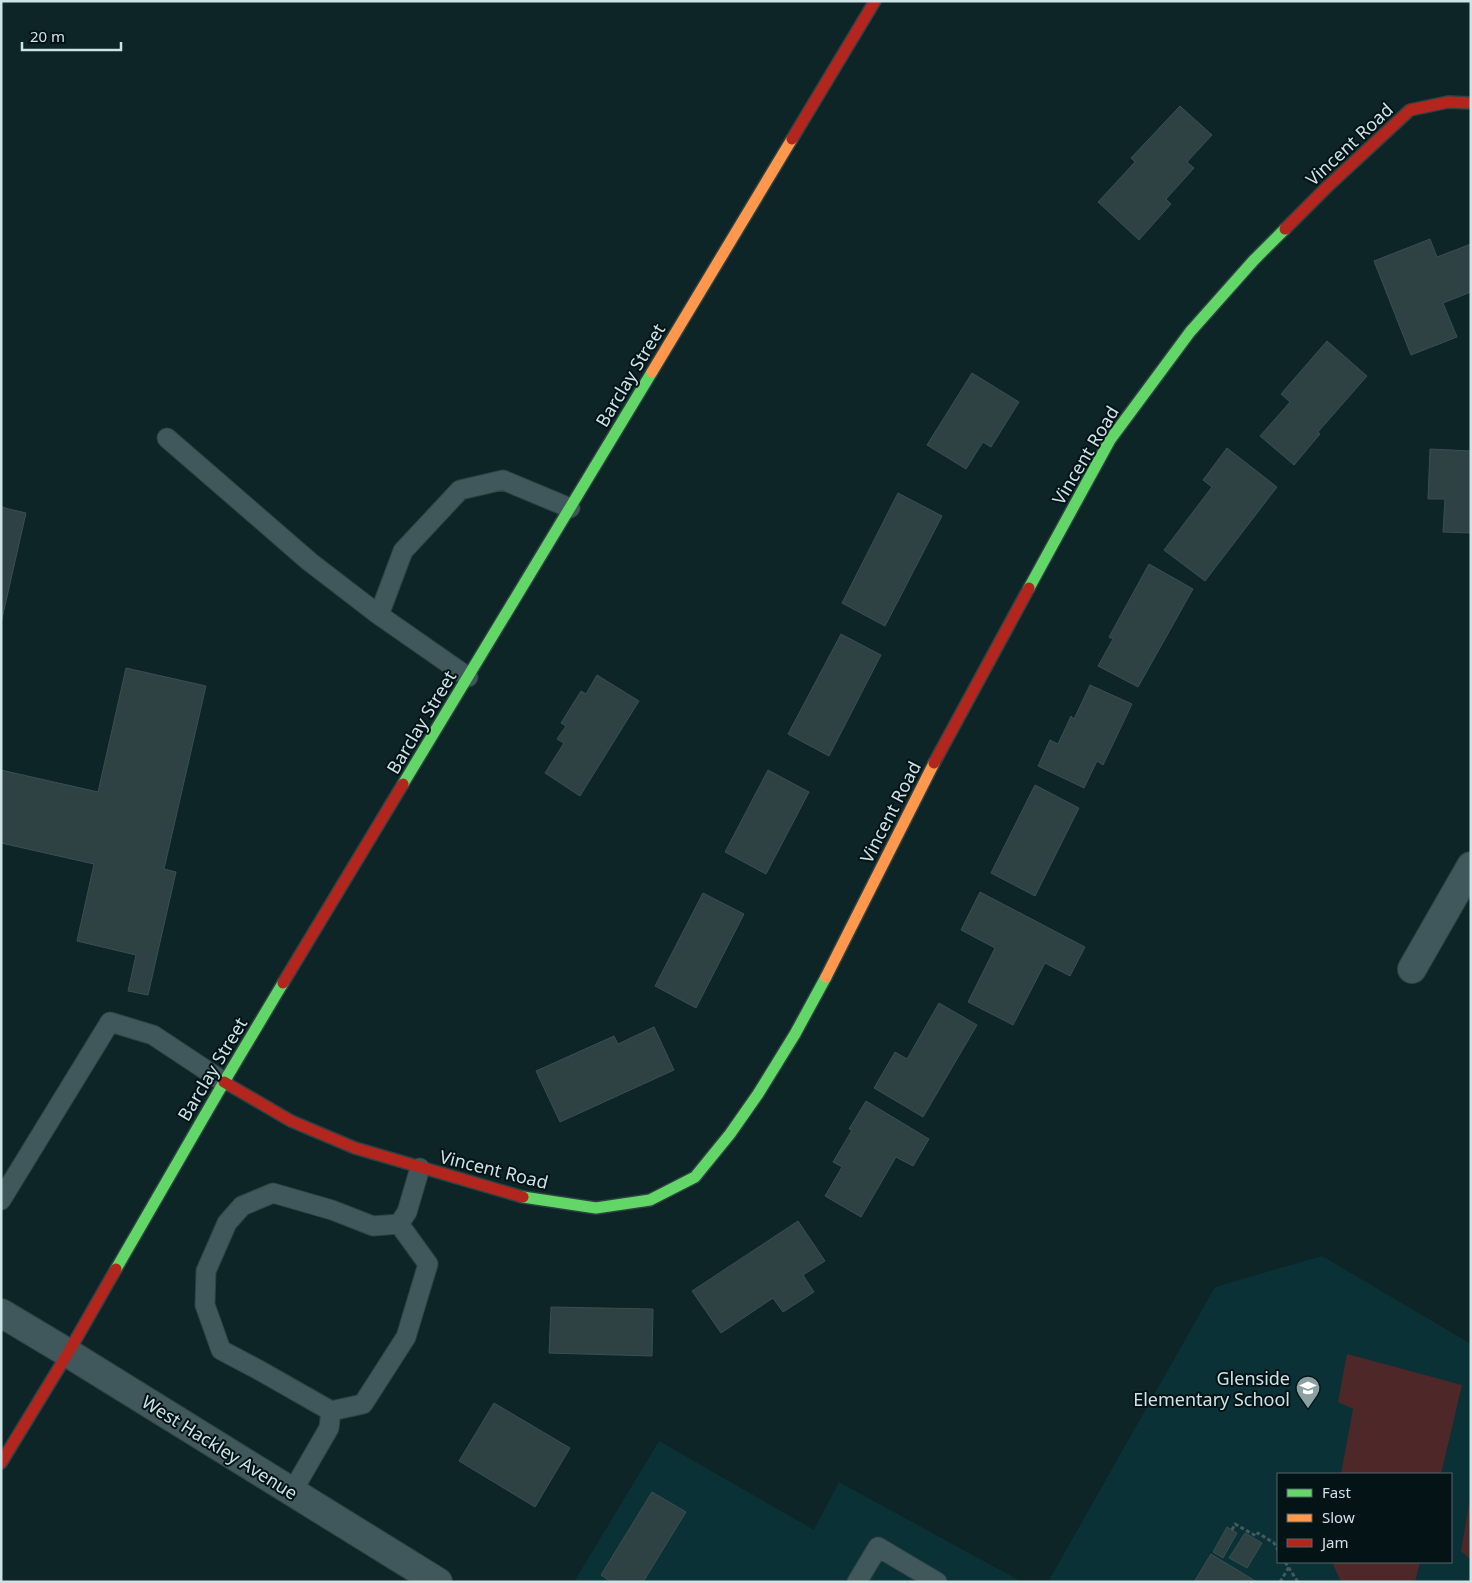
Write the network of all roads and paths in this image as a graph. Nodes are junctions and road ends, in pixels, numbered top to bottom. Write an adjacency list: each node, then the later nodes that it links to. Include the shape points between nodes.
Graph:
1 (875, 1): 4 (street, Barclay Street)
2 (1471, 103): 10 (street, Vincent Road, via 1448,102 1410,110 1328,186 1254,260 1190,332 1110,440 929,772 795,1034 730,1134 695,1177 650,1200 596,1208 520,1197)
3 (168, 438): 5 (lane, via 310,562)
4 (570, 508): 5 (lane, via 503,480 460,490 403,551); 6 (street, Barclay Street)
5 (379, 615): 6 (lane)
6 (468, 677): 9 (street, Barclay Street)
7 (1471, 866): 8 (street)
8 (1412, 969)
9 (224, 1082): 10 (street, Vincent Road, via 291,1121 355,1148); 11 (lane, via 153,1034 110,1022); 14 (street, Barclay Street)
10 (420, 1168): 12 (lane, via 407,1212)
11 (1, 1200)
12 (399, 1224): 15 (lane, via 428,1264 406,1337 363,1404); 15 (lane, via 373,1226 274,1193 242,1206 227,1223 206,1271 205,1305 221,1350)
13 (1, 1313): 14 (street, West Hackley Avenue)
14 (68, 1353): 16 (street, Barclay Street); 17 (street, West Hackley Avenue)
15 (331, 1412): 17 (lane, via 328,1428)
16 (1, 1463)
17 (292, 1492): 22 (street, West Hackley Avenue)
18 (1232, 1530): 19 (path, via 1235,1524 1256,1536 1258,1533)
19 (1277, 1548)
20 (1287, 1563): 21 (path)
21 (1289, 1567): 25 (path); 26 (path)
22 (438, 1582)
23 (858, 1582): 24 (lane, via 878,1547)
24 (937, 1582)
25 (1280, 1582)
26 (1298, 1582)

